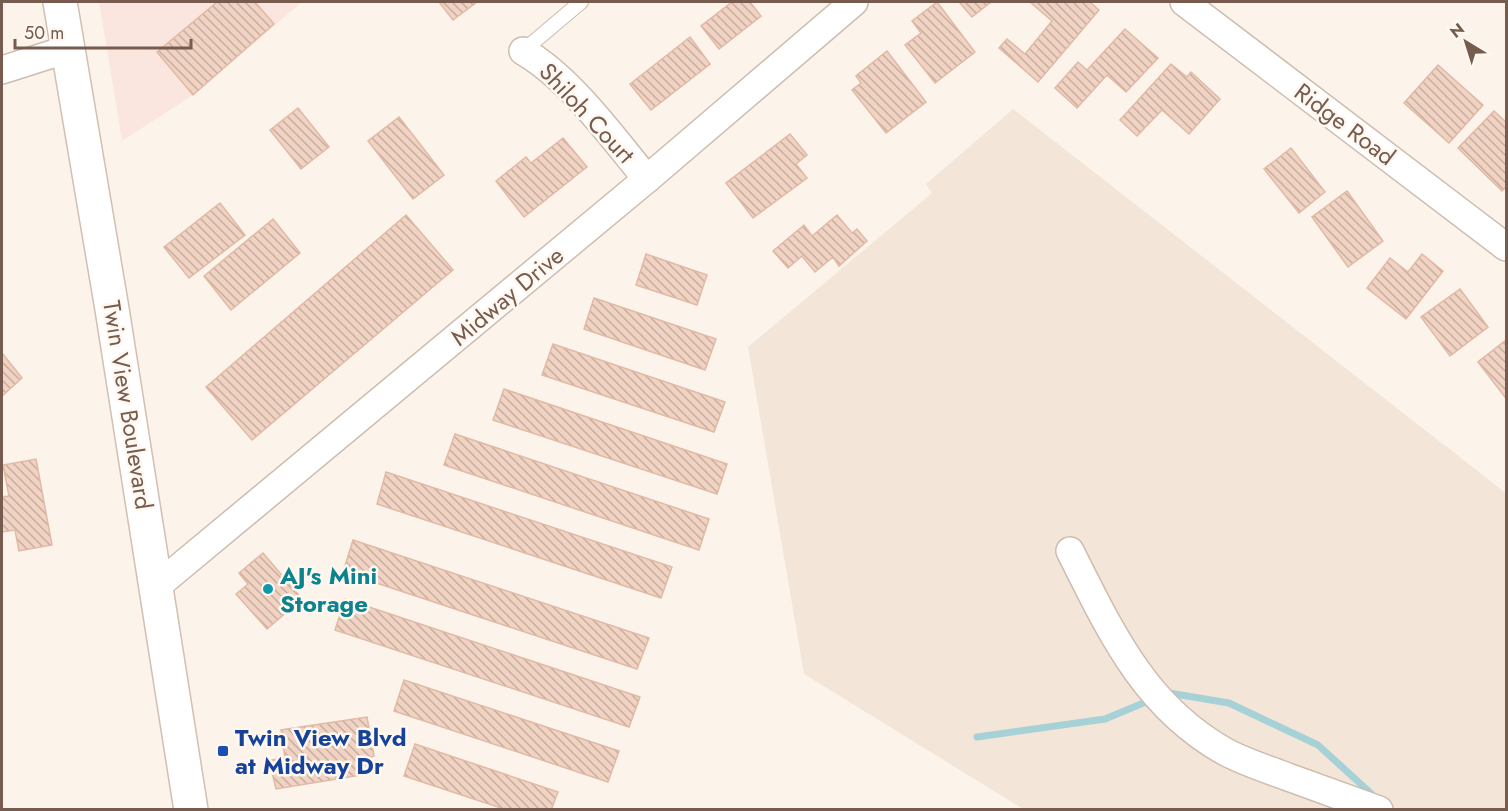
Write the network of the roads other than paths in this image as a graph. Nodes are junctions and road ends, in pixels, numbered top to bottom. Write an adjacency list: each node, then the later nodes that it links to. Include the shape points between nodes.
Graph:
1 (60, 2): 5 (street, Twin View Boulevard)
2 (581, 2): 6 (lane)
3 (854, 2): 8 (street, Midway Drive)
4 (1184, 2): 9 (street, Ridge Road)
5 (68, 49): 7 (street); 11 (street, Twin View Boulevard)
6 (523, 51): 8 (street, Shiloh Court, via 564,83)
7 (2, 70)
8 (648, 179): 11 (street, Midway Drive)
9 (1506, 247)
10 (1070, 551): 13 (street, via 1119,647 1178,718 1226,752)
11 (157, 586): 12 (street, Twin View Boulevard)
12 (191, 810)
13 (1379, 810)

